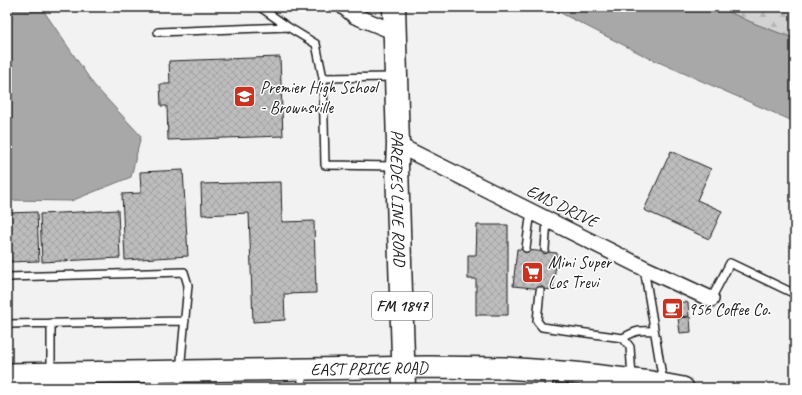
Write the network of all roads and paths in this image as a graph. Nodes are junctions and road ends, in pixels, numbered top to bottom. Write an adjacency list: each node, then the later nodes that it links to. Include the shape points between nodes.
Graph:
1 (260, 7): 4 (lane)
2 (344, 7): 6 (street, via 355,16)
3 (394, 7): 6 (main road, PAREDES LINE ROAD / FM 1847)
4 (288, 27): 5 (lane); 8 (lane, via 316,44)
5 (158, 32)
6 (395, 32): 7 (main road, PAREDES LINE ROAD / FM 1847)
7 (396, 77): 8 (lane); 9 (main road, PAREDES LINE ROAD / FM 1847)
8 (323, 78): 9 (lane, via 326,165)
9 (397, 156): 10 (street, EMS DRIVE); 26 (main road, PAREDES LINE ROAD / FM 1847)
10 (531, 211): 11 (street, EMS DRIVE); 12 (lane)
11 (547, 219): 13 (lane); 14 (street, EMS DRIVE)
12 (526, 248)
13 (545, 249)
14 (644, 268): 18 (street, EMS DRIVE); 22 (lane)
15 (7, 277): 19 (lane, via 184,272 188,285)
16 (540, 291): 23 (lane, via 537,322 542,327)
17 (795, 294): 18 (lane, via 730,263)
18 (711, 299)
19 (184, 321): 20 (lane); 28 (lane)
20 (51, 323): 21 (lane); 25 (lane)
21 (7, 324)
22 (654, 331): 23 (lane, via 642,330); 31 (lane)
23 (623, 338): 30 (lane, via 630,347)
24 (7, 374): 25 (main road, EAST PRICE ROAD)
25 (51, 374): 28 (main road, EAST PRICE ROAD)
26 (404, 378): 27 (main road, EAST PRICE ROAD); 29 (main road, EAST PRICE ROAD, via 427,367 505,368)
27 (302, 379): 28 (main road, EAST PRICE ROAD)
28 (180, 380)
29 (549, 380): 30 (main road, EAST PRICE ROAD)
30 (632, 380): 31 (main road, EAST PRICE ROAD)
31 (673, 386)

